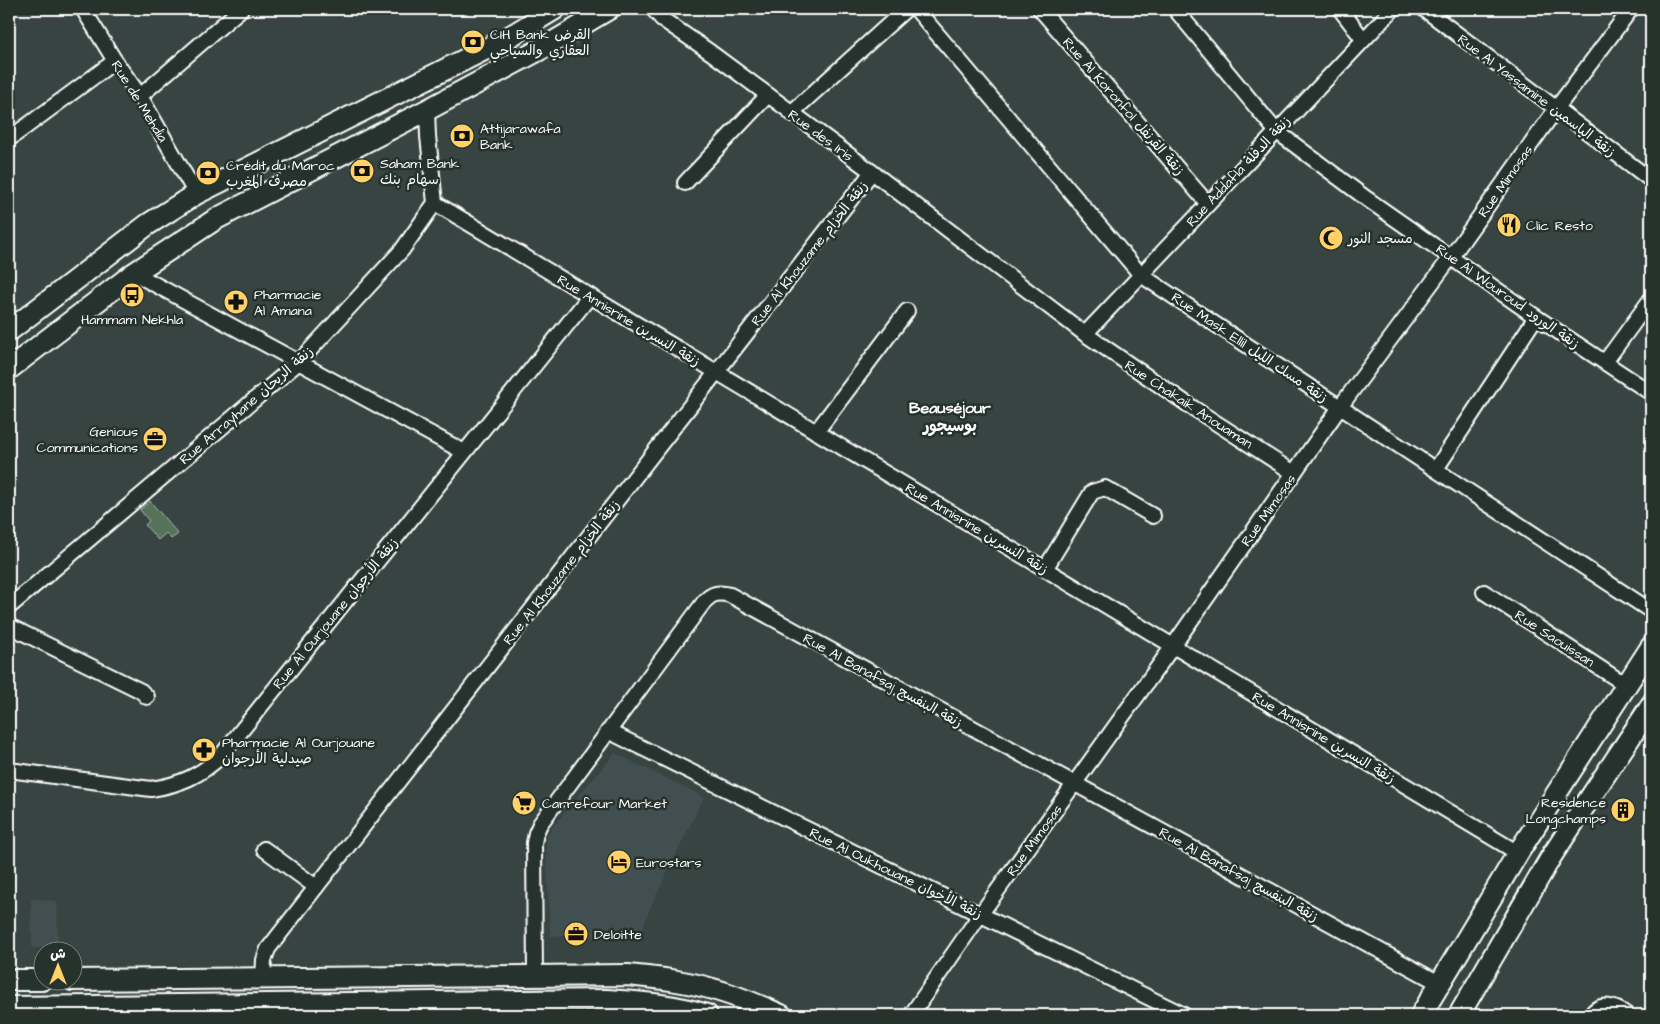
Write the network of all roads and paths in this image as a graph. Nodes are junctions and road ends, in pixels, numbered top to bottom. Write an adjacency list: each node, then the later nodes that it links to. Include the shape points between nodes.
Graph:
1 (83, 9): 15 (street, Rue de Mehdia)
2 (241, 9): 17 (street)
3 (610, 9): 19 (main road)
4 (653, 9): 16 (street, Rue des Iris, via 662,19)
5 (906, 9): 20 (street)
6 (916, 9): 31 (street, Rue Mask Ellil زنقة مسك الليل)
7 (1040, 9): 28 (street, Rue Al Koronfol زنقة القرنفل)
8 (1175, 9): 21 (street, Rue Al Wouroud زنقة الورود)
9 (1340, 9): 14 (street)
10 (1392, 9): 14 (street, Rue Addafla زنقة الدفلة)
11 (1424, 9): 18 (street, Rue Al Yassamine زنقة الياسمين)
12 (1631, 9): 18 (street, Rue Mimosas)
13 (544, 11): 26 (main road, via 504,40)
14 (1363, 39): 21 (street, Rue Addafla زنقة الدفلة)
15 (114, 61): 17 (street, Rue de Mehdia); 22 (street)
16 (768, 95): 20 (street, Rue des Iris); 25 (street)
17 (140, 96): 26 (street, Rue de Mehdia)
18 (1556, 109): 24 (street, Rue Al Yassamine زنقة الياسمين); 29 (street, Rue Mimosas)
19 (427, 110): 27 (street); 30 (main road, via 239,206)
20 (791, 113): 23 (street, Rue des Iris)
21 (1276, 131): 28 (street, Rue Addafla زنقة الدفلة); 29 (street, Rue Al Wouroud زنقة الورود)
22 (9, 139)
23 (872, 172): 37 (street, Rue des Iris); 41 (street, Rue Al Khouzame زنقة الخزام)
24 (1651, 180)
25 (685, 183)
26 (196, 194): 36 (main road, via 146,225)
27 (435, 203): 32 (street, Rue Annisrine زنقة النسرين); 38 (street, Rue Arrayhane زنقة الريحان, via 402,250)
28 (1208, 204): 31 (street, Rue Addafla زنقة الدفلة)
29 (1451, 256): 35 (street, Rue Al Wouroud زنقة الورود); 43 (street, Rue Mimosas)
30 (134, 273): 38 (street); 40 (main road)
31 (1141, 275): 37 (street, Rue Addafla زنقة الدفلة); 43 (street, Rue Mask Ellil زنقة مسك الليل)
32 (590, 296): 41 (street, Rue Annisrine زنقة النسرين); 45 (street, Rue Al Ourjouane زنقة الأرجوان)
33 (1651, 299): 39 (street)
34 (907, 311): 44 (street)
35 (1536, 317): 39 (street, Rue Al Wouroud زنقة الورود); 46 (street)
36 (9, 331)
37 (1084, 334): 47 (street, Rue Chakaik Anouaman)
38 (299, 362): 45 (street); 51 (street, Rue Arrayhane زنقة الريحان)
39 (1605, 362): 42 (street, Rue Al Wouroud زنقة الورود)
40 (9, 369)
41 (716, 372): 44 (street, Rue Annisrine زنقة النسرين); 64 (street, Rue Al Khouzame زنقة الخزام)
42 (1651, 393)
43 (1340, 407): 46 (street, Rue Mask Ellil زنقة مسك الليل); 47 (street, Rue Mimosas)
44 (816, 432): 49 (street, Rue Annisrine زنقة النسرين)
45 (464, 452): 60 (street, Rue Al Ourjouane زنقة الأرجوان, via 221,756 204,770 188,780 150,789)
46 (1436, 469): 52 (street, Rue Mask Ellil زنقة مسك الليل)
47 (1294, 473): 54 (street, Rue Mimosas)
48 (1152, 516): 49 (street, via 1105,488 1098,489 1092,492)
49 (1045, 569): 54 (street, Rue Annisrine زنقة النسرين)
50 (1484, 592): 56 (street, Rue Saouissan)
51 (9, 607)
52 (1651, 611)
53 (9, 626): 57 (street, via 134,687)
54 (1173, 646): 61 (street, Rue Mimosas); 63 (street, Rue Annisrine زنقة النسرين)
55 (1651, 647): 56 (main road)
56 (1626, 685): 63 (main road)
57 (147, 697)
58 (1651, 706): 78 (main road, via 1552,855)
59 (608, 731): 61 (street, Rue Al Banafsaj زنقة البنفسج, via 704,602 713,594 723,594); 65 (street, Rue Al Oukhouane زنقة الأخوان); 66 (street, Rue Al Banafsaj زنقة البنفسج, via 536,833)
60 (9, 770)
61 (1074, 784): 65 (street, Rue Mimosas); 71 (street, Rue Al Banafsaj زنقة البنفسج)
62 (264, 849): 64 (street)
63 (1518, 853): 71 (main road)
64 (316, 887): 67 (street, Rue Al Khouzame زنقة الخزام, via 268,949)
65 (980, 916): 75 (street, Rue Mimosas); 76 (street, Rue Al Oukhouane زنقة الأخوان)
66 (535, 976): 67 (main road); 74 (main road, via 628,975 670,980 739,997)
67 (263, 978): 70 (main road)
68 (9, 980): 69 (main road)
69 (32, 980)
70 (82, 980)
71 (1439, 983): 77 (main road)
72 (9, 1007): 73 (main road, via 606,1000 678,1007)
73 (708, 1015)
74 (781, 1015)
75 (912, 1015)
76 (1184, 1015)
77 (1420, 1015)
78 (1459, 1015)
79 (1591, 1015): 80 (street, via 1610,1006)
80 (1627, 1015)

